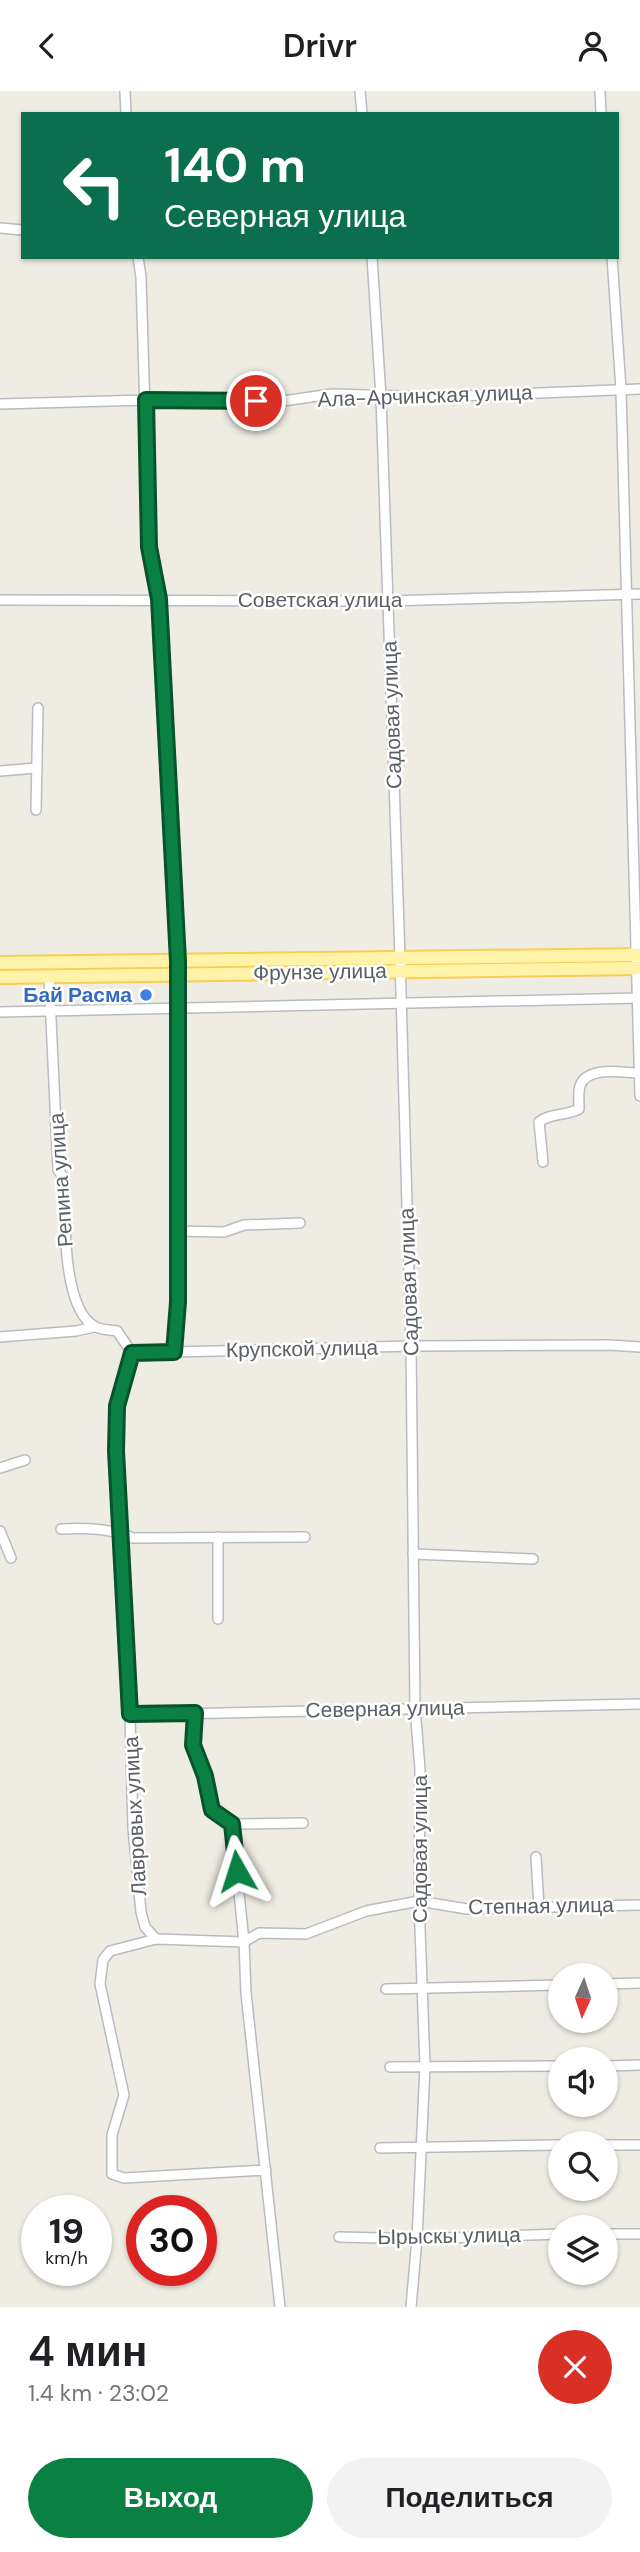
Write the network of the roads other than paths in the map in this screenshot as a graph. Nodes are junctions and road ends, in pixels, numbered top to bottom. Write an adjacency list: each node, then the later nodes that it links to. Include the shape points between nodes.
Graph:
1 (125, 91): 4 (street)
2 (360, 91): 5 (street)
3 (600, 91): 6 (street)
4 (126, 112)
5 (362, 112)
6 (601, 112)
7 (0, 229): 8 (street)
8 (21, 230)
9 (138, 259): 15 (street)
10 (372, 259): 14 (street, Садовая улица)
11 (612, 259): 12 (street)
12 (621, 389): 13 (street, Ала-Арчинская улица); 14 (street, Ала-Арчинская улица); 18 (street)
13 (640, 389)
14 (381, 397): 15 (street, Ала-Арчинская улица, via 332,394 283,401); 21 (street, Садовая улица)
15 (146, 400): 16 (street, Ала-Арчинская улица); 19 (street, via 149,547)
16 (0, 404)
17 (640, 594): 18 (street, Советская улица)
18 (628, 595): 21 (street, Советская улица); 23 (street)
19 (159, 599): 20 (street, Советская улица); 21 (street, Советская улица); 30 (street)
20 (0, 600)
21 (388, 601): 29 (street, Садовая улица)
22 (38, 708): 24 (street)
23 (635, 718): 27 (street)
24 (37, 768): 25 (street); 26 (street)
25 (0, 771)
26 (36, 810)
27 (638, 961): 29 (main road, Фрунзе улица); 33 (street)
28 (0, 963): 30 (main road, Фрунзе улица)
29 (400, 965): 30 (main road, Фрунзе улица); 34 (street, Садовая улица)
30 (178, 968): 31 (main road, Фрунзе улица); 35 (street)
31 (49, 976): 32 (main road, Фрунзе улица); 36 (street, Репина улица)
32 (0, 977)
33 (638, 998): 34 (street); 38 (street)
34 (401, 1003): 35 (street); 45 (street, Садовая улица)
35 (178, 1007): 36 (street); 42 (street)
36 (51, 1011): 37 (street); 43 (street, Репина улица, via 68,1271 75,1303)
37 (0, 1012)
38 (639, 1073): 39 (street); 40 (street, via 586,1076 580,1086 579,1109 546,1116 539,1122)
39 (640, 1095)
40 (543, 1162)
41 (300, 1223): 42 (street, via 244,1225 224,1232)
42 (177, 1231): 47 (street)
43 (94, 1327): 44 (street); 48 (street, via 117,1331)
44 (0, 1337)
45 (411, 1346): 46 (street, Крупской улица); 47 (street, Крупской улица); 56 (street, Садовая улица)
46 (640, 1347)
47 (174, 1352): 48 (street, Крупской улица)
48 (132, 1353): 53 (street, Лавровых улица, via 117,1406)
49 (25, 1460): 50 (street)
50 (0, 1468)
51 (61, 1529): 53 (street)
52 (0, 1531): 57 (street)
53 (119, 1532): 54 (street, via 133,1538); 63 (street, Лавровых улица)
54 (218, 1537): 55 (street); 59 (street)
55 (304, 1537)
56 (412, 1554): 58 (street); 61 (street, Садовая улица)
57 (11, 1558)
58 (533, 1559)
59 (218, 1619)
60 (640, 1704): 61 (street, Северная улица)
61 (415, 1708): 62 (street, Северная улица); 67 (street, Садовая улица)
62 (195, 1713): 63 (street, Северная улица); 65 (street, via 193,1745 212,1810)
63 (130, 1714): 70 (street, Лавровых улица, via 141,1912 145,1927)
64 (303, 1822): 65 (street)
65 (232, 1824): 71 (street)
66 (536, 1857): 69 (street)
67 (419, 1901): 69 (street, Степная улица, via 467,1909); 71 (street, Степная улица, via 366,1911 306,1934 259,1933); 75 (street, Садовая улица)
68 (640, 1905): 69 (street, Степная улица)
69 (539, 1907)
70 (156, 1939): 71 (street, Степная улица); 87 (street, Степная улица, via 110,1951 103,1961 100,1984 124,2095 111,2135 112,2174 124,2178)
71 (244, 1942): 87 (street)
72 (640, 1983): 73 (street)
73 (618, 1984)
74 (548, 1985): 75 (street)
75 (422, 1987): 76 (street); 78 (street, Садовая улица)
76 (386, 1989)
77 (640, 2065): 80 (street)
78 (425, 2066): 79 (street); 81 (street); 85 (street, Садовая улица)
79 (548, 2066)
80 (618, 2066)
81 (390, 2067)
82 (548, 2144): 85 (street)
83 (618, 2145): 84 (street)
84 (640, 2145)
85 (421, 2147): 86 (street); 92 (street, Садовая улица)
86 (380, 2148)
87 (266, 2170): 93 (street)
88 (548, 2234): 92 (street, Ырыскы улица)
89 (618, 2234): 90 (street)
90 (640, 2234)
91 (339, 2237): 92 (street, Ырыскы улица)
92 (417, 2239): 94 (street, Садовая улица)
93 (280, 2307)
94 (411, 2307)

